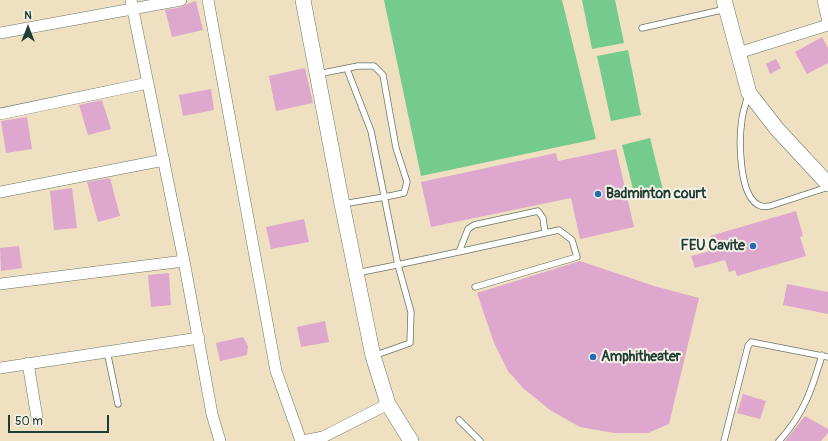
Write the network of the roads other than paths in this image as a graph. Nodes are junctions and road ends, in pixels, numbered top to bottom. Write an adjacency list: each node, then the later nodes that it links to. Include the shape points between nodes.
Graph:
1 (181, 0): 6 (street)
2 (208, 0): 40 (street, via 276,372)
3 (303, 0): 13 (street)
4 (823, 0): 7 (street)
5 (726, 4): 9 (lane); 11 (street)
6 (133, 5): 10 (street); 14 (street)
7 (828, 22)
8 (828, 25): 11 (street)
9 (642, 28)
10 (0, 33)
11 (738, 53): 15 (street)
12 (347, 69): 13 (lane); 20 (lane, via 371,131); 20 (lane, via 374,66 383,75 396,148 407,182 404,193)
13 (318, 74): 21 (street)
14 (148, 83): 16 (street); 17 (street)
15 (749, 93): 18 (street); 18 (lane, via 742,120 741,158 748,194 754,202 761,206 770,206)
16 (0, 114)
17 (164, 160): 19 (street); 24 (street)
18 (828, 186)
19 (0, 192)
20 (385, 197): 21 (lane); 25 (lane)
21 (342, 204): 26 (street)
22 (545, 233): 23 (lane); 23 (lane, via 543,218 538,211 474,225 468,229); 28 (lane, via 559,230 572,240 577,257)
23 (459, 252): 25 (lane)
24 (184, 261): 27 (street); 29 (street)
25 (398, 265): 26 (lane); 31 (lane, via 411,312 410,342)
26 (356, 273): 31 (street)
27 (0, 284)
28 (474, 287)
29 (199, 338): 30 (street); 39 (street, via 212,414)
30 (107, 351): 33 (street); 35 (lane)
31 (373, 356): 36 (street)
32 (825, 356): 43 (lane, via 751,342); 44 (lane, via 800,414)
33 (28, 363): 34 (street); 37 (street)
34 (0, 368)
35 (118, 404)
36 (388, 404): 40 (street, via 323,437); 41 (street)
37 (38, 418)
38 (459, 420): 42 (lane)
39 (220, 441)
40 (302, 441)
41 (411, 441)
42 (480, 441)
43 (724, 441)
44 (780, 441)

